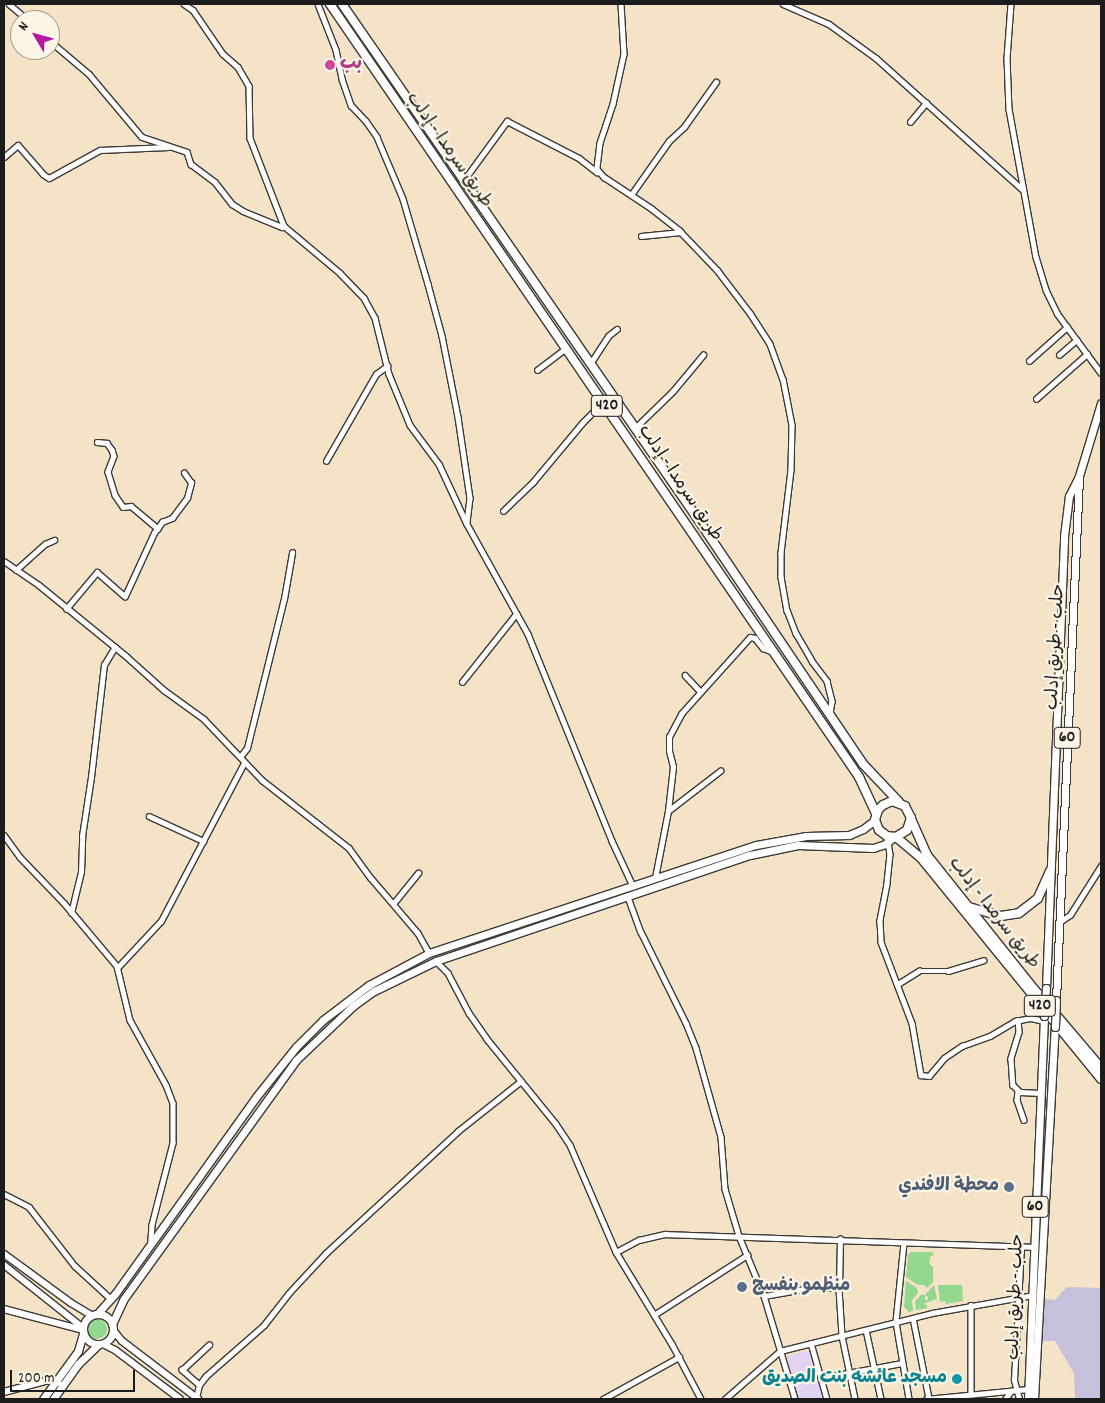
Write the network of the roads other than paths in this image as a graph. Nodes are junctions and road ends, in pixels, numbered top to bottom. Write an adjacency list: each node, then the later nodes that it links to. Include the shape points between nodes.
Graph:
1 (184, 4): 20 (street, via 193,10 250,86 250,138)
2 (318, 4): 44 (street, via 336,50 351,105 376,137 403,199 428,284 458,417 470,498)
3 (330, 4): 11 (highway, طريق سرمدا - إدلب / 420)
4 (342, 4): 10 (highway, طريق سرمدا - إدلب / 420)
5 (621, 4): 16 (street, via 624,54 598,153)
6 (783, 4): 12 (street, via 829,24 876,58)
7 (1011, 4): 18 (street, via 1007,58 1009,108)
8 (60, 49): 14 (street, via 89,74 142,137)
9 (716, 82): 19 (street)
10 (399, 87): 11 (highway); 17 (highway, طريق سرمدا - إدلب / 420)
11 (390, 94): 26 (highway, طريق سرمدا - إدلب / 420)
12 (926, 103): 13 (street); 18 (street)
13 (910, 122)
14 (170, 147): 15 (street, via 100,150 49,178 18,145); 20 (street, via 187,152 191,164 215,182 232,204)
15 (4, 157)
16 (600, 174): 17 (street, via 579,158 507,121); 19 (street)
17 (463, 181): 31 (highway, طريق سرمدا - إدلب / 420)
18 (1022, 189): 23 (street, via 1046,290)
19 (631, 195): 21 (street)
20 (284, 226): 32 (street, via 340,273 364,298 375,318)
21 (680, 232): 22 (street); 57 (street, via 718,271 750,313 770,344 783,379 792,425 781,577 787,610 796,633 827,681 832,701)
22 (641, 236)
23 (1067, 327): 25 (street); 30 (street)
24 (617, 329): 31 (street, via 608,336)
25 (1076, 340): 27 (street); 28 (street)
26 (567, 348): 33 (street); 36 (highway, طريق سرمدا - إدلب / 420)
27 (1087, 354): 34 (street); 35 (street)
28 (1059, 355)
29 (703, 356): 38 (street)
30 (1029, 361)
31 (590, 364): 38 (highway, طريق سرمدا - إدلب / 420)
32 (387, 366): 40 (street, via 376,374); 44 (street, via 410,425 439,464)
33 (537, 370)
34 (1101, 373)
35 (1036, 399)
36 (604, 401): 43 (street); 53 (highway, طريق سرمدا - إدلب / 420)
37 (1101, 403): 42 (main road, حلب - طريق إدلب / 60)
38 (635, 428): 57 (highway, طريق سرمدا - إدلب / 420)
39 (97, 442): 45 (street, via 108,443 114,456 108,472 114,495 123,507 130,506)
40 (326, 461)
41 (184, 473): 45 (street, via 191,483 188,498 172,518 162,522)
42 (1079, 476): 71 (main road, حلب - طريق إدلب / 60, via 1080,509); 72 (main road, حلب - طريق إدلب / 60, via 1070,496 1064,536)
43 (503, 511)
44 (467, 524): 51 (street)
45 (158, 528): 50 (street, via 125,596 97,572)
46 (54, 540): 49 (street)
47 (292, 553): 58 (street, via 284,599 247,748)
48 (4, 561): 49 (street)
49 (16, 570): 50 (street)
50 (66, 608): 52 (street)
51 (516, 614): 55 (street); 75 (street, via 545,671)
52 (114, 647): 58 (street, via 204,719); 79 (street, via 104,665 82,836 81,872)
53 (775, 652): 56 (street, via 763,648 750,637); 64 (highway, طريق سرمدا - إدلب / 420, via 859,777)
54 (685, 675): 56 (street)
55 (462, 682)
56 (700, 691): 62 (street, via 681,714 669,737 673,767)
57 (830, 715): 61 (highway, طريق سرمدا - إدلب / 420, via 871,774)
58 (240, 757): 59 (street)
59 (244, 762): 68 (street); 77 (street, via 262,780 349,848)
60 (720, 771): 62 (street)
61 (899, 802): 64 (highway, via 886,803); 65 (highway, via 907,808)
62 (668, 811): 74 (street)
63 (149, 816): 68 (street)
64 (876, 816): 67 (highway, via 881,832); 70 (main road, via 863,829 849,835 775,840)
65 (911, 818): 67 (highway, via 907,830); 78 (highway, طريق سرمدا - إدلب / 420, via 927,855)
66 (4, 835): 79 (street)
67 (892, 838): 70 (main road, via 873,848 821,844 791,846); 85 (street, via 880,934 885,957); 89 (highway, 420, via 921,858)
68 (203, 841): 84 (street, via 162,921)
69 (1101, 866): 80 (street, via 1070,916)
70 (690, 871): 74 (main road); 76 (main road)
71 (1061, 871): 72 (main road); 80 (main road, حلب - طريق إدلب / 60)
72 (1050, 872): 78 (highway, via 1038,898 1020,913 996,915); 86 (main road, حلب - طريق إدلب / 60, bridge)
73 (418, 873): 77 (street)
74 (655, 878): 75 (main road)
75 (633, 886): 81 (main road)
76 (628, 897): 83 (main road); 97 (street, via 641,932 696,1048 721,1137 725,1189)
77 (393, 904): 81 (street)
78 (967, 906): 88 (highway, طريق سرمدا - إدلب / 420)
79 (71, 913): 84 (street)
80 (1061, 921): 95 (main road, حلب - طريق إدلب / 60, bridge)
81 (430, 953): 100 (main road, via 369,985 323,1020 296,1047 256,1097)
82 (983, 960): 85 (street, via 948,971 919,971)
83 (436, 961): 90 (street, via 448,973 469,1013); 119 (main road, via 374,991 353,1006 296,1060 123,1300)
84 (117, 968): 100 (street, via 130,1020 173,1103 173,1143 152,1225)
85 (898, 984): 87 (street, via 912,1023 920,1073 924,1077 929,1076 955,1050)
86 (1044, 1019): 87 (street); 92 (main road, حلب - طريق إدلب / 60)
87 (1018, 1020): 91 (street, via 1019,1032 1011,1063 1013,1085)
88 (1101, 1068)
89 (1101, 1079)
90 (521, 1081): 103 (street, via 570,1145); 133 (street, via 458,1131 326,1253 264,1325 231,1352)
91 (1018, 1091): 92 (street); 93 (street, via 1017,1100)
92 (1040, 1094): 94 (main road, حلب - طريق إدلب / 60)
93 (1024, 1120)
94 (1038, 1142): 95 (main road); 102 (main road, حلب - طريق إدلب / 60)
95 (1049, 1143): 107 (main road, حلب - طريق إدلب / 60)
96 (4, 1194): 112 (street, via 29,1208 75,1266)
97 (739, 1236): 98 (street); 103 (street, via 658,1235 633,1242); 105 (street)
98 (840, 1239): 99 (street); 108 (street)
99 (904, 1243): 101 (street); 118 (street)
100 (150, 1246): 112 (main road)
101 (1021, 1247): 102 (street); 111 (street)
102 (1034, 1247): 107 (main road, حلب - طريق إدلب / 60)
103 (616, 1252): 116 (street)
104 (4, 1254): 115 (main road, via 71,1304)
105 (747, 1255): 110 (street); 116 (street)
106 (4, 1265): 120 (main road)
107 (1037, 1282): 109 (main road, حلب - طريق إدلب / 60); 156 (main road, حلب - طريق إدلب / 60)
108 (839, 1289): 110 (street, via 804,1289); 122 (street)
109 (1032, 1295): 111 (street); 134 (main road, حلب - طريق إدلب / 60)
110 (764, 1296): 126 (street)
111 (1018, 1296): 113 (street); 135 (street, via 1014,1380)
112 (111, 1299): 115 (main road)
113 (971, 1306): 117 (street); 138 (street)
114 (4, 1309): 120 (street)
115 (94, 1314): 119 (main road, via 106,1317); 120 (main road, via 85,1320)
116 (654, 1315): 127 (street)
117 (914, 1318): 118 (street); 152 (street)
118 (896, 1322): 121 (street); 128 (street)
119 (112, 1327): 123 (main road, via 110,1338); 143 (main road, via 122,1341)
120 (82, 1330): 123 (main road, via 88,1341); 132 (main road, via 78,1351)
121 (866, 1330): 122 (street); 129 (street)
122 (842, 1336): 124 (street); 130 (street)
123 (100, 1344): 132 (main road); 142 (main road, via 115,1350)
124 (811, 1344): 126 (street); 131 (street)
125 (208, 1345): 133 (street, via 182,1370)
126 (780, 1351): 146 (street); 147 (street)
127 (679, 1357): 144 (street); 145 (street)
128 (902, 1362): 129 (street); 151 (street)
129 (875, 1369): 130 (street); 150 (street)
130 (850, 1374): 131 (street); 149 (street)
131 (821, 1378): 148 (street)
132 (60, 1383): 137 (street, via 46,1380); 140 (main road); 141 (main road)
133 (199, 1385): 143 (street)
134 (1029, 1389): 135 (street); 155 (main road, حلب - طريق إدلب / 60)
135 (1018, 1390): 136 (street); 154 (street)
136 (1011, 1391): 138 (street); 153 (street)
137 (4, 1392)
138 (971, 1393): 139 (street)
139 (966, 1396): 152 (street)
140 (44, 1399)
141 (53, 1399)
142 (180, 1399)
143 (197, 1399)
144 (603, 1399)
145 (701, 1399)
146 (725, 1399)
147 (795, 1399)
148 (828, 1399)
149 (855, 1399)
150 (881, 1399)
151 (909, 1399)
152 (928, 1399)
153 (1005, 1399)
154 (1019, 1399)
155 (1028, 1399)
156 (1034, 1399)

